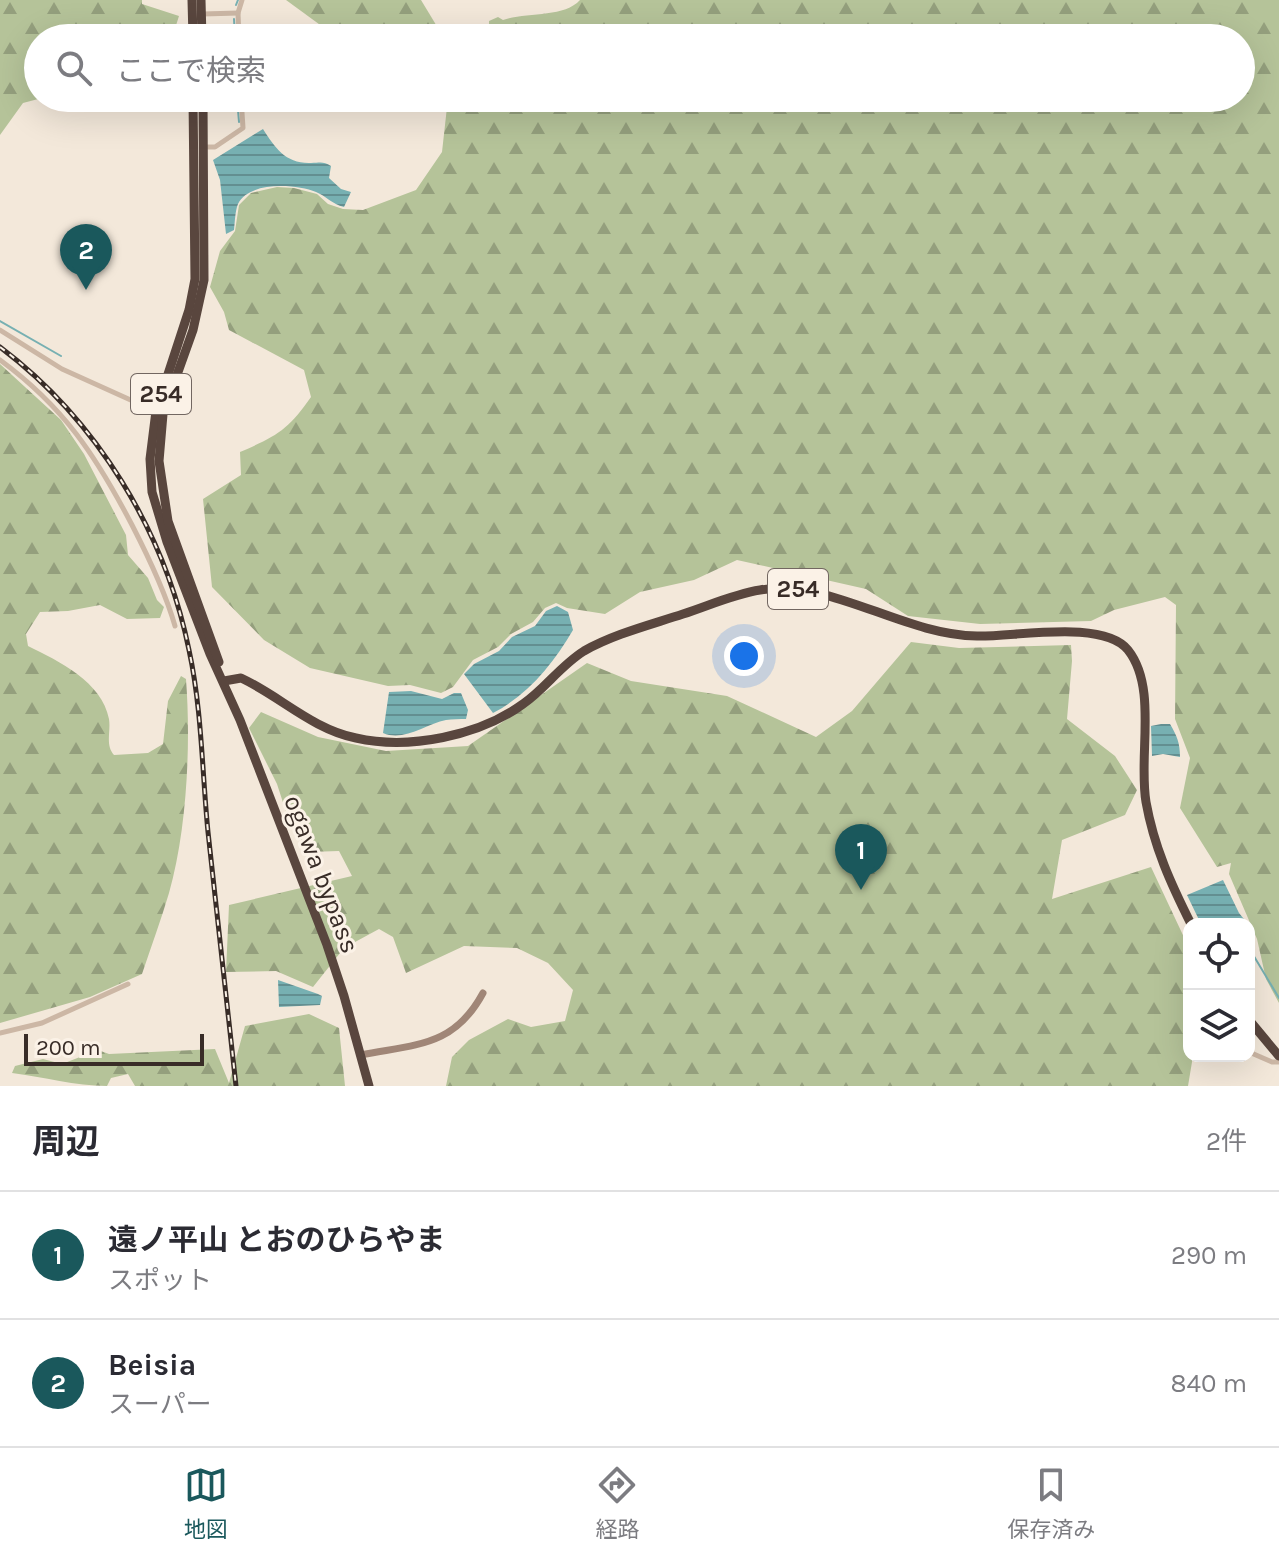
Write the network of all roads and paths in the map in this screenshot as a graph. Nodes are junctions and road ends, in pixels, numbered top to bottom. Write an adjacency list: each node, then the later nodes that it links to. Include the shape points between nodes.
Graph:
1 (192, 0): 6 (highway)
2 (201, 0): 5 (highway)
3 (242, 0): 4 (street)
4 (238, 13): 5 (street); 8 (street)
5 (201, 14): 7 (highway)
6 (193, 24)
7 (201, 24)
8 (238, 24)
9 (193, 112): 15 (highway, 254, via 195,279)
10 (203, 112): 12 (highway, 254)
11 (242, 112): 12 (street, via 243,128 215,147)
12 (202, 148): 15 (highway, 254, via 204,280 193,330)
13 (0, 330): 15 (street, via 62,369)
14 (0, 360): 16 (street, via 54,407 105,472 154,569)
15 (160, 413): 17 (highway, 254, via 159,461 168,521)
16 (175, 626)
17 (224, 681): 18 (highway, 254, via 241,678 305,718 356,739 409,741 483,726 524,704 583,652 762,589 821,594 936,632 1101,634 1127,649 1142,678 1146,800 1162,864); 23 (highway, ogawa bypass / 254, via 327,945)
18 (1188, 918)
19 (128, 984): 22 (street, via 42,1023)
20 (483, 993): 23 (street, via 468,1018 446,1035)
21 (1255, 1027): 25 (highway)
22 (0, 1033)
23 (361, 1055): 27 (highway, ogawa bypass / 254)
24 (1255, 1055): 26 (street)
25 (1279, 1056)
26 (1279, 1062)
27 (369, 1086)

